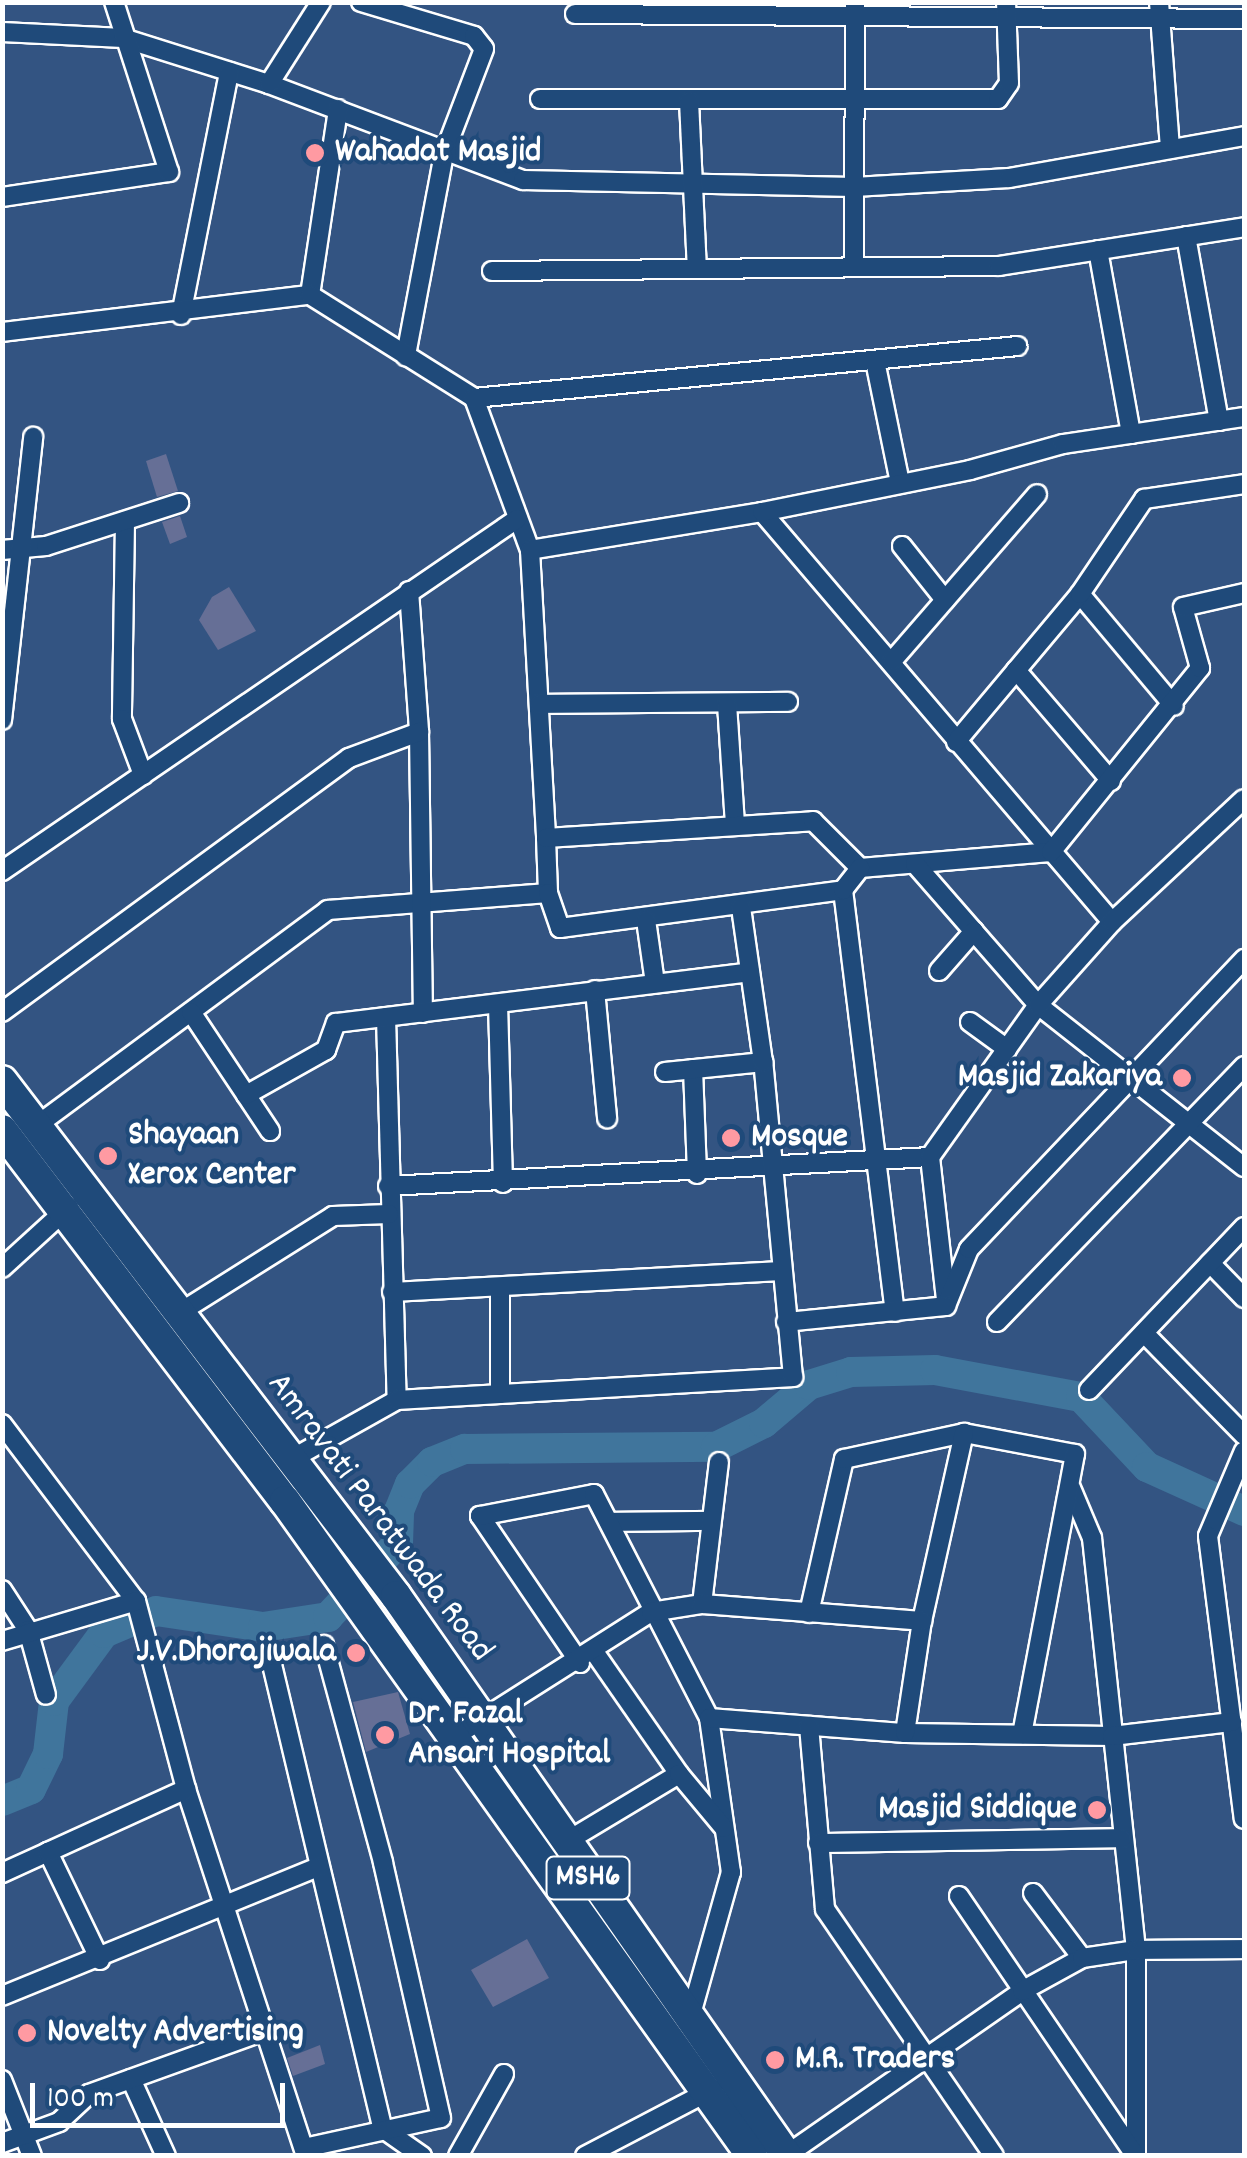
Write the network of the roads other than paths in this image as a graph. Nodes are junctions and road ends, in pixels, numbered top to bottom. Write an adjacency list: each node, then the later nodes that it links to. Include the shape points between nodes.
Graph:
1 (114, 2): 10 (street)
2 (321, 2): 12 (street)
3 (361, 2): 19 (street, via 482,41 482,60)
4 (855, 10): 5 (street); 7 (street); 15 (street)
5 (1007, 11): 6 (street); 15 (street, via 1006,96)
6 (1160, 11): 8 (street); 18 (street)
7 (574, 14)
8 (1244, 19)
9 (2, 32): 10 (street)
10 (122, 38): 11 (street); 22 (street, via 169,172)
11 (228, 72): 12 (street); 30 (street)
12 (270, 84): 16 (street)
13 (540, 99): 14 (street)
14 (690, 101): 15 (street); 20 (street)
15 (855, 103): 21 (street)
16 (338, 109): 19 (street); 29 (street)
17 (1244, 136): 18 (street)
18 (1170, 149): 21 (street, via 1009,178)
19 (444, 154): 20 (street, via 524,180); 33 (street)
20 (694, 184): 21 (street); 27 (street)
21 (854, 187): 26 (street)
22 (2, 197)
23 (1244, 227): 24 (street)
24 (1186, 236): 25 (street); 37 (street)
25 (1098, 250): 26 (street, via 1000,266); 38 (street)
26 (854, 267): 27 (street)
27 (696, 269): 28 (street)
28 (492, 271)
29 (310, 295): 30 (street); 33 (street)
30 (181, 315): 31 (street)
31 (2, 332)
32 (1018, 346): 34 (street)
33 (406, 356): 35 (street)
34 (875, 361): 35 (street); 40 (street)
35 (474, 398): 45 (street)
36 (1244, 417): 37 (street)
37 (1218, 421): 38 (street)
38 (1130, 434): 40 (street)
39 (34, 437): 48 (street)
40 (900, 483): 44 (street)
41 (1244, 484): 52 (street, via 1144,499)
42 (1037, 494): 53 (street)
43 (179, 504): 46 (street)
44 (762, 512): 49 (street); 54 (street)
45 (516, 519): 49 (street); 50 (street)
46 (125, 521): 48 (street, via 46,546); 63 (street, via 122,719)
47 (902, 546): 53 (street)
48 (11, 548): 60 (street)
49 (530, 550): 57 (street)
50 (409, 591): 61 (street); 63 (street)
51 (1244, 593): 59 (street, via 1182,606 1200,668)
52 (1080, 594): 55 (street); 59 (street)
53 (945, 600): 54 (street)
54 (892, 660): 62 (street)
55 (1016, 670): 62 (street); 64 (street)
56 (788, 702): 58 (street)
57 (539, 704): 58 (street); 67 (street)
58 (726, 704): 66 (street)
59 (1174, 706): 64 (street)
60 (2, 720)
61 (419, 732): 74 (street); 86 (street, via 349,758)
62 (956, 742): 68 (street)
63 (143, 775): 71 (street)
64 (1111, 781): 68 (street)
65 (1244, 799): 77 (street)
66 (735, 826): 67 (street); 70 (street, via 813,821)
67 (546, 838): 73 (street)
68 (1051, 852): 69 (street); 77 (street)
69 (915, 864): 70 (street); 78 (street)
70 (860, 868): 72 (street)
71 (2, 871)
72 (843, 890): 75 (street); 105 (street)
73 (548, 894): 74 (street); 76 (street, via 560,928)
74 (424, 904): 87 (street, via 328,910); 88 (street)
75 (741, 908): 76 (street); 81 (street)
76 (646, 920): 82 (street)
77 (1112, 922): 85 (street)
78 (974, 930): 80 (street); 85 (street)
79 (1244, 959): 96 (street)
80 (939, 971)
81 (750, 972): 82 (street); 92 (street)
82 (655, 983): 83 (street)
83 (595, 990): 84 (street); 99 (street)
84 (498, 1004): 88 (street); 109 (street)
85 (1038, 1004): 91 (street); 96 (street)
86 (2, 1012)
87 (191, 1012): 98 (street); 101 (street)
88 (422, 1012): 89 (street)
89 (386, 1017): 98 (street, via 336,1023 326,1050); 110 (street)
90 (970, 1022): 91 (street)
91 (1006, 1049): 104 (street)
92 (763, 1062): 94 (street); 107 (street)
93 (1244, 1066): 100 (street)
94 (693, 1069): 95 (street); 108 (street)
95 (666, 1072)
96 (1132, 1078): 100 (street); 120 (street, via 969,1249)
97 (2, 1081): 101 (main road, Amravati Paratwada Road / MSH6)
98 (246, 1094): 103 (street)
99 (607, 1118)
100 (1187, 1122): 106 (street); 124 (street)
101 (39, 1124): 111 (main road, Amravati Paratwada Road / MSH6)
102 (2, 1130): 111 (main road, Amravati Paratwada Road / MSH6)
103 (270, 1131)
104 (930, 1157): 105 (street); 120 (street)
105 (877, 1163): 107 (street); 121 (street)
106 (1244, 1167)
107 (772, 1170): 108 (street); 116 (street)
108 (697, 1174): 109 (street)
109 (502, 1183): 110 (street)
110 (388, 1186): 112 (street)
111 (77, 1200): 115 (street); 122 (main road, Amravati Paratwada Road / MSH6); 157 (main road, Amravati Paratwada Road / MSH6)
112 (388, 1214): 118 (street); 122 (street, via 333,1216)
113 (1244, 1227): 114 (street)
114 (1210, 1263): 119 (street); 125 (street)
115 (2, 1268)
116 (781, 1271): 117 (street); 123 (street)
117 (500, 1287): 118 (street); 127 (street)
118 (392, 1292): 128 (street)
119 (1244, 1298)
120 (946, 1306): 121 (street)
121 (895, 1312): 123 (street)
122 (179, 1313): 133 (main road, Amravati Paratwada Road / MSH6)
123 (786, 1322): 127 (street, via 792,1377)
124 (997, 1322)
125 (1144, 1333): 126 (street); 131 (street)
126 (1089, 1390)
127 (500, 1394): 128 (street)
128 (397, 1400): 133 (street)
129 (2, 1424): 140 (street)
130 (964, 1433): 135 (street, via 1074,1454); 142 (street, via 844,1459); 143 (street)
131 (1244, 1435)
132 (1244, 1451): 152 (street, via 1211,1521)
133 (290, 1460): 151 (main road, Amravati Paratwada Road / MSH6)
134 (719, 1462): 136 (street)
135 (1071, 1487): 155 (street); 156 (street, via 1092,1538)
136 (711, 1521): 137 (street); 139 (street)
137 (609, 1522): 141 (street); 148 (street, via 594,1494 480,1516)
138 (2, 1590): 144 (street)
139 (702, 1604): 141 (street); 142 (street)
140 (138, 1607): 144 (street); 159 (street)
141 (651, 1612): 148 (street); 150 (street)
142 (809, 1613): 143 (street)
143 (922, 1621): 154 (street)
144 (28, 1630): 145 (street); 149 (street)
145 (2, 1641)
146 (324, 1645): 185 (street, via 383,1862 441,2118)
147 (270, 1652): 167 (street)
148 (588, 1658): 151 (street); 158 (street)
149 (46, 1696)
150 (709, 1718): 153 (street); 162 (street)
151 (484, 1722): 157 (street); 164 (main road, Amravati Paratwada Road / MSH6)
152 (1232, 1722): 156 (street); 160 (street)
153 (810, 1726): 154 (street); 165 (street)
154 (905, 1732): 155 (street)
155 (1022, 1734): 156 (street)
156 (1112, 1736): 163 (street)
157 (454, 1738): 184 (main road, Amravati Paratwada Road / MSH6)
158 (679, 1774): 162 (street); 164 (street)
159 (186, 1789): 166 (street); 171 (street)
160 (1243, 1792): 161 (street)
161 (1244, 1819)
162 (724, 1828): 178 (street, via 731,1872)
163 (1122, 1838): 165 (street); 173 (street)
164 (564, 1843): 178 (main road, Amravati Paratwada Road / MSH6)
165 (818, 1844): 180 (street, via 825,1908)
166 (48, 1852): 168 (street); 175 (street)
167 (318, 1867): 171 (street); 185 (street)
168 (2, 1873)
169 (1033, 1893): 174 (street)
170 (959, 1896): 176 (street)
171 (224, 1908): 175 (street); 179 (street)
172 (1244, 1949): 173 (street)
173 (1136, 1950): 174 (street); 199 (street)
174 (1082, 1958): 176 (street)
175 (100, 1960): 177 (street)
176 (1022, 1992): 180 (street); 199 (street)
177 (2, 1996)
178 (692, 2014): 184 (main road, Amravati Paratwada Road / MSH6)
179 (267, 2030): 183 (street); 190 (street)
180 (927, 2058): 191 (street); 198 (street)
181 (504, 2074): 195 (street)
182 (2, 2080): 186 (street)
183 (131, 2080): 186 (street, via 89,2094 59,2122); 193 (street)
184 (722, 2084): 189 (street); 191 (main road, Amravati Paratwada Road / MSH6); 197 (main road, Amravati Paratwada Road / MSH6)
185 (382, 2128): 188 (street); 190 (street)
186 (23, 2135): 187 (street); 192 (street)
187 (2, 2143)
188 (404, 2147): 194 (street)
189 (605, 2151): 196 (street)
190 (305, 2152)
191 (786, 2155)
192 (32, 2156)
193 (166, 2156)
194 (422, 2156)
195 (458, 2156)
196 (585, 2156)
197 (752, 2156)
198 (994, 2156)
199 (1136, 2156)

